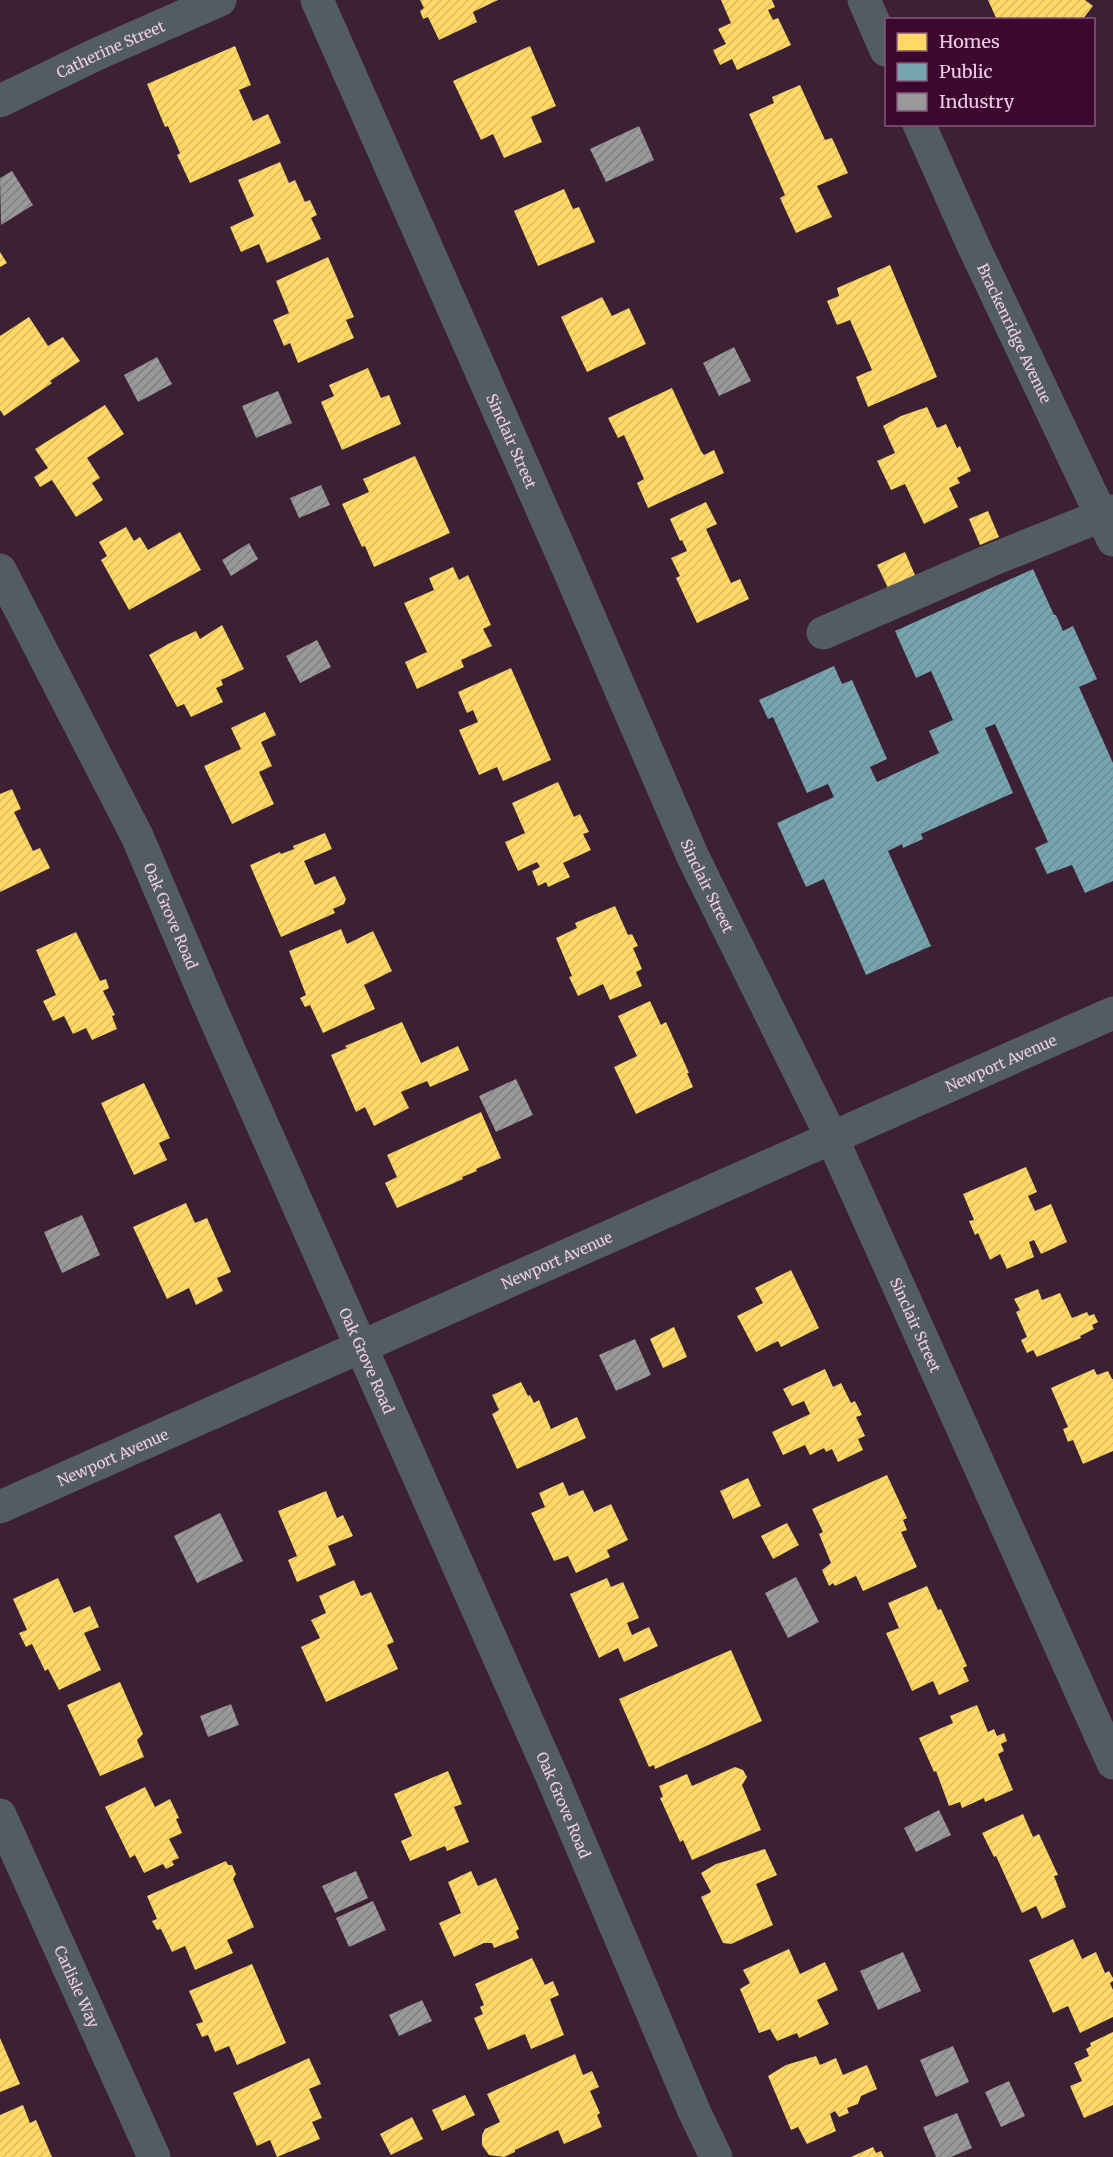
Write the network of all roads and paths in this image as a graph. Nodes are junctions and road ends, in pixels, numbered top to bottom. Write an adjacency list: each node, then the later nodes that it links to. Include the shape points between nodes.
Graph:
1 (220, 0): 5 (street, Catherine Street)
2 (317, 0): 11 (street, Sinclair Street, via 693,857)
3 (864, 0): 4 (street)
4 (885, 48)
5 (0, 101)
6 (921, 126): 7 (street, Brackenridge Avenue, via 973,245)
7 (1109, 522): 9 (street, via 989,561)
8 (0, 570): 12 (street, Oak Grove Road, via 137,836)
9 (822, 633)
10 (1113, 1013): 11 (street, Newport Avenue)
11 (832, 1138): 12 (street, Newport Avenue); 14 (street, Sinclair Street)
12 (362, 1347): 13 (street, Newport Avenue); 17 (street, Oak Grove Road)
13 (0, 1507)
14 (1113, 1763)
15 (0, 1815): 16 (street, Carlisle Way)
16 (154, 2157)
17 (716, 2157)

